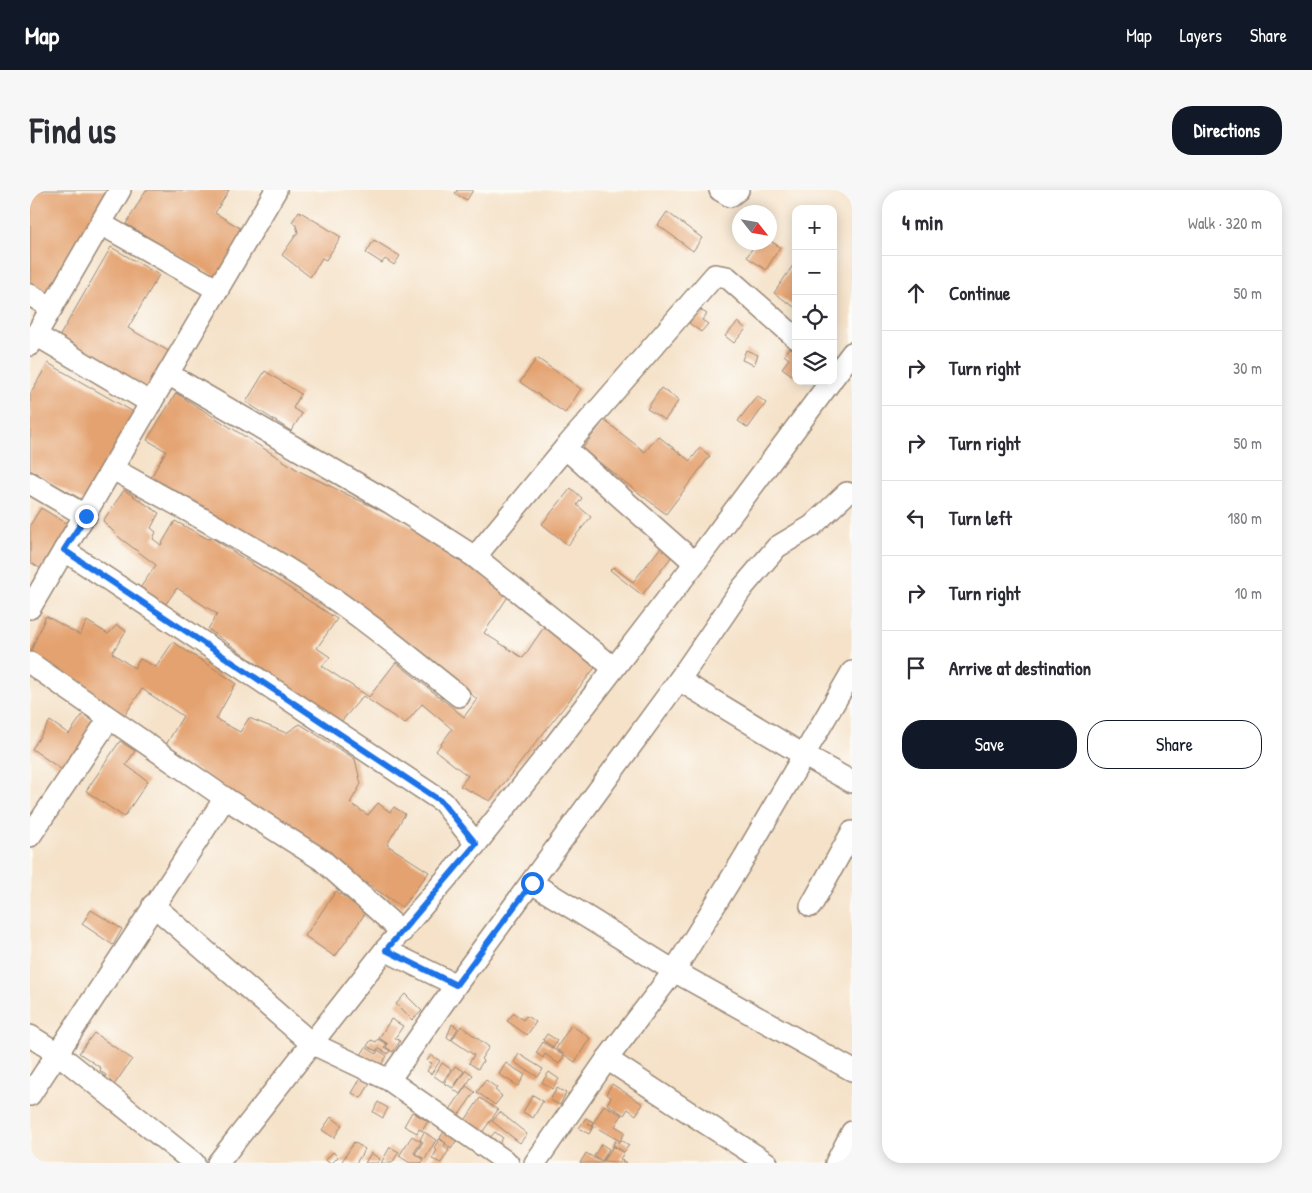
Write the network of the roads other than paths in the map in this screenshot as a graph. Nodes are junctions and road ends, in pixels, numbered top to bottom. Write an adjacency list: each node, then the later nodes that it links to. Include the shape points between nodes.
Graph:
1 (120, 190): 5 (street)
2 (276, 190): 6 (street)
3 (720, 190): 4 (street, via 730,196)
4 (738, 190)
5 (101, 224): 6 (street); 8 (street)
6 (218, 290): 13 (street)
7 (30, 295): 8 (street)
8 (52, 308): 10 (street)
9 (792, 334): 16 (street, via 727,277 715,275)
10 (33, 340): 15 (street)
11 (852, 353): 12 (street)
12 (837, 371)
13 (168, 374): 15 (street); 22 (street, via 389,502)
14 (826, 385): 23 (street)
15 (150, 403): 17 (street)
16 (565, 448): 22 (street); 23 (street)
17 (113, 469): 20 (street); 29 (street, via 310,583 360,617)
18 (30, 483): 20 (street)
19 (847, 493): 28 (street, via 804,533 784,542 762,564)
20 (86, 516): 21 (street)
21 (64, 550): 24 (street); 36 (street, via 442,802)
22 (475, 556): 26 (street)
23 (695, 563): 26 (street)
24 (30, 608)
25 (30, 662): 30 (street)
26 (614, 668): 36 (street)
27 (852, 672): 31 (street)
28 (679, 680): 31 (street); 37 (street)
29 (459, 696)
30 (109, 718): 33 (street); 35 (street)
31 (805, 756): 32 (street); 42 (street)
32 (852, 782)
33 (225, 798): 38 (street); 40 (street, via 322,860)
34 (852, 832): 39 (street)
35 (31, 833)
36 (476, 844): 40 (street)
37 (532, 883): 42 (street); 43 (street)
38 (154, 905): 45 (street); 46 (street)
39 (811, 906)
40 (402, 932): 41 (street)
41 (386, 950): 43 (street); 45 (street)
42 (674, 971): 47 (street); 48 (street)
43 (456, 985): 49 (street)
44 (30, 1036): 46 (street)
45 (311, 1043): 49 (street); 53 (street)
46 (57, 1053): 50 (street); 52 (street)
47 (607, 1059): 55 (street); 56 (street)
48 (852, 1070)
49 (390, 1080): 54 (street)
50 (30, 1095)
51 (852, 1132): 57 (street)
52 (194, 1163)
53 (218, 1163)
54 (508, 1163)
55 (535, 1163)
56 (768, 1163)
57 (836, 1163)

